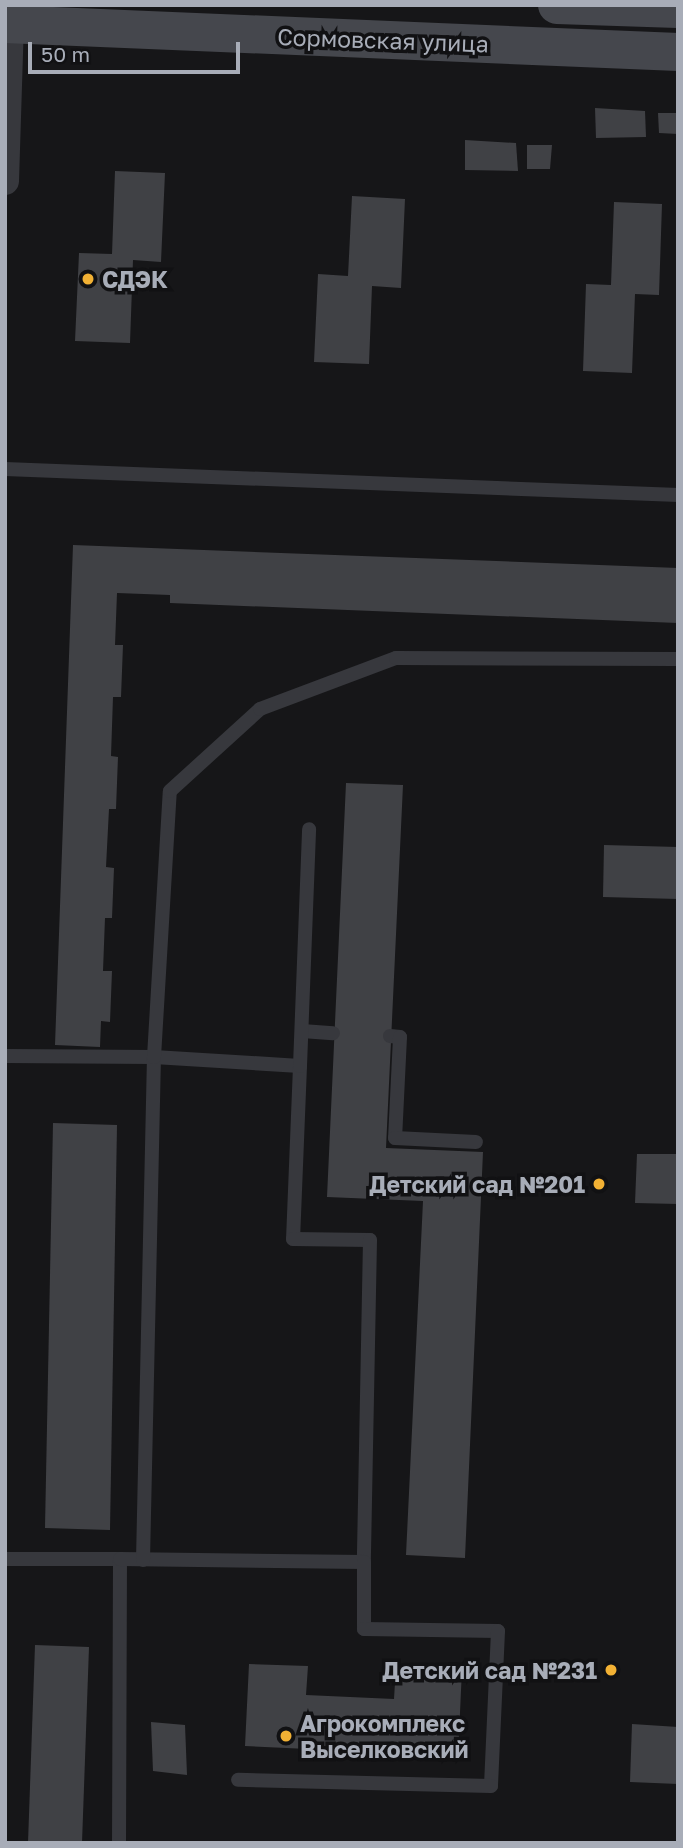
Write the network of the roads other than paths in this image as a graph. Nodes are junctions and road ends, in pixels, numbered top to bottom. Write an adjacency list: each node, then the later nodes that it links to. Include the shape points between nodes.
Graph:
1 (557, 5): 2 (main road)
2 (678, 9)
3 (9, 18): 4 (main road, Сормовская улица); 5 (street)
4 (678, 52)
5 (5, 181)
6 (5, 469): 7 (lane)
7 (678, 495)
8 (678, 659): 14 (lane, via 396,658 260,709 170,791)
9 (309, 829): 10 (lane)
10 (302, 1031): 11 (lane); 15 (lane)
11 (333, 1033)
12 (390, 1036): 16 (lane, via 400,1037 395,1138)
13 (5, 1056): 14 (lane)
14 (155, 1057): 15 (lane); 19 (lane)
15 (300, 1066): 20 (lane, via 293,1239 370,1240)
16 (476, 1142)
17 (5, 1559): 18 (lane)
18 (120, 1559): 19 (lane); 22 (lane)
19 (143, 1560): 20 (lane)
20 (364, 1562): 21 (lane, via 364,1629 498,1631 491,1786)
21 (238, 1780)
22 (119, 1843)

